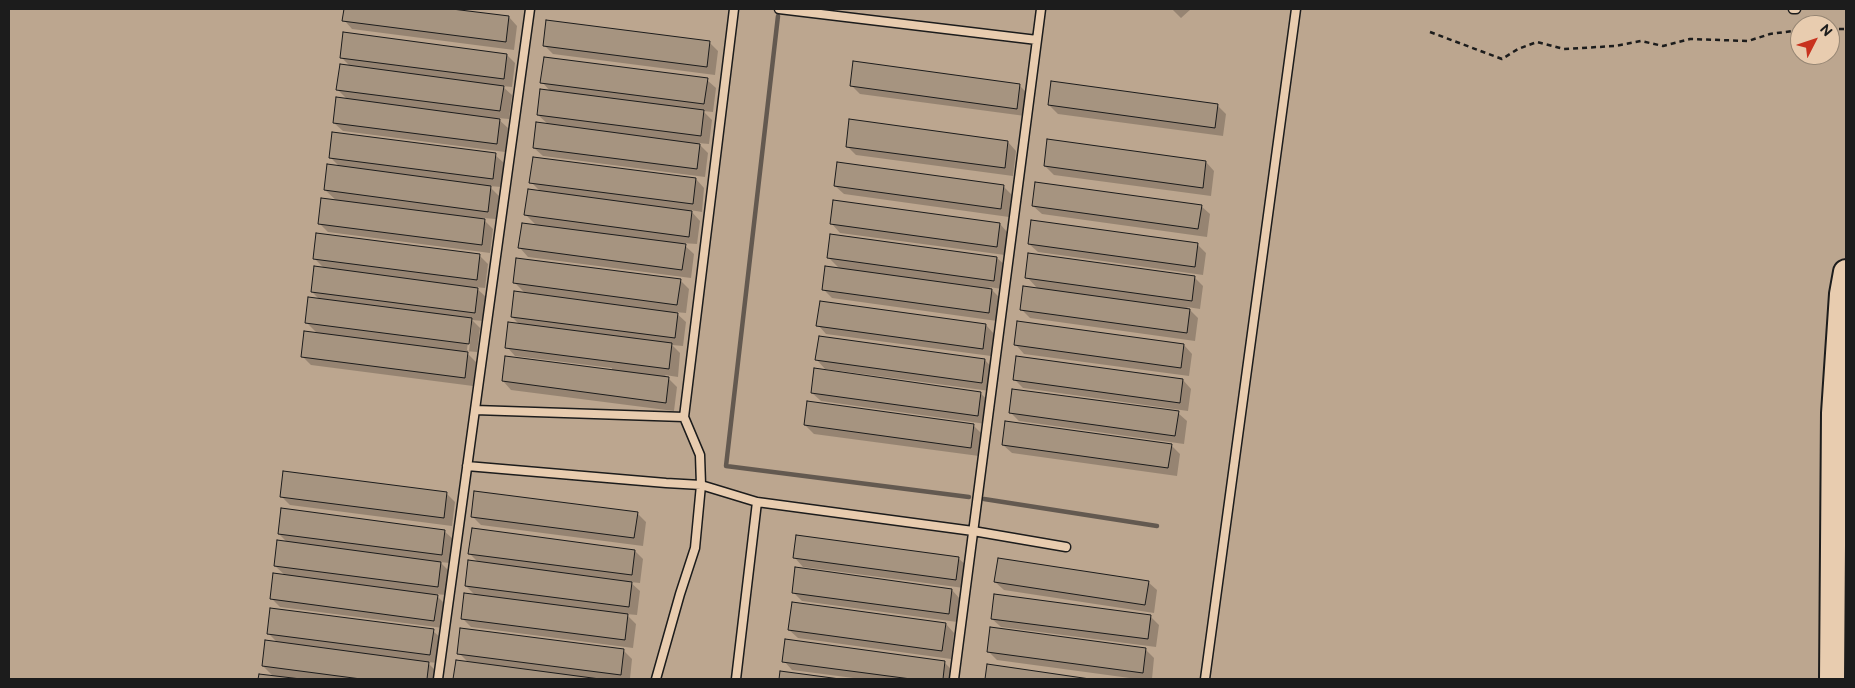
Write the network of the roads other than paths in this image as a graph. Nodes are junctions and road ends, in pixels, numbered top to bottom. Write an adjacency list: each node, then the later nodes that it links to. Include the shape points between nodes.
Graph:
1 (530, 9): 8 (lane)
2 (734, 9): 9 (lane)
3 (779, 9): 6 (lane)
4 (1041, 9): 6 (lane)
5 (1296, 9): 19 (lane)
6 (1037, 40): 13 (lane)
7 (1846, 272): 20 (main road, via 1834,413)
8 (475, 410): 9 (lane); 10 (lane)
9 (684, 417): 11 (lane, via 700,456)
10 (467, 466): 11 (lane); 15 (lane)
11 (701, 485): 12 (lane); 16 (lane, via 696,548)
12 (758, 502): 13 (lane); 17 (lane)
13 (972, 531): 14 (lane); 18 (lane)
14 (1066, 547)
15 (438, 679)
16 (656, 679)
17 (736, 679)
18 (954, 679)
19 (1205, 679)
20 (1832, 679)

